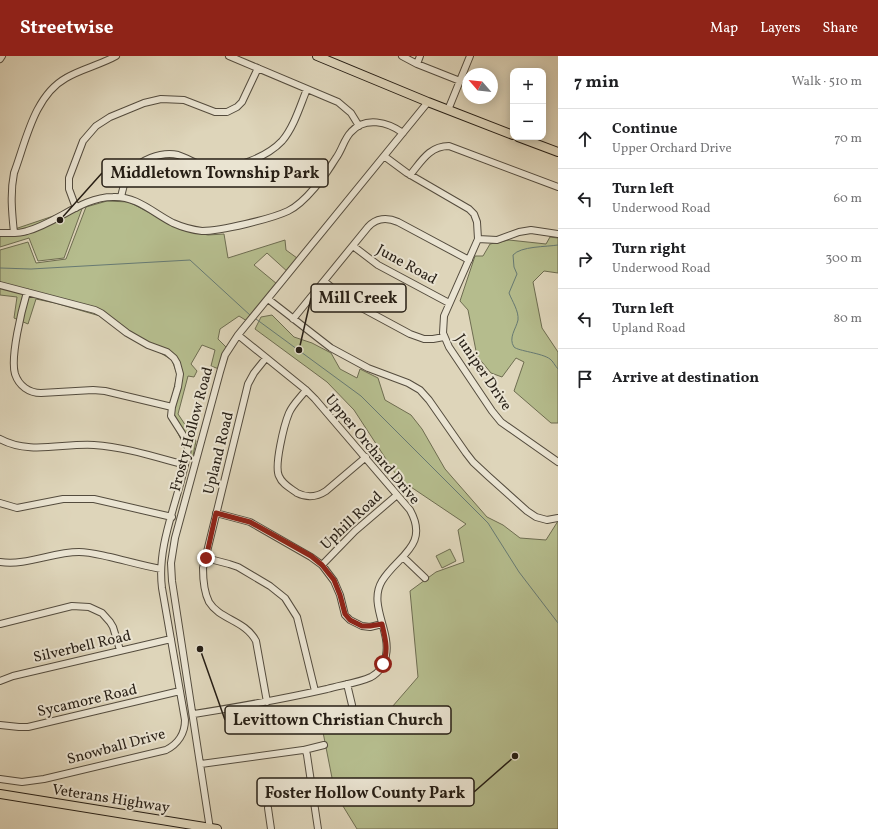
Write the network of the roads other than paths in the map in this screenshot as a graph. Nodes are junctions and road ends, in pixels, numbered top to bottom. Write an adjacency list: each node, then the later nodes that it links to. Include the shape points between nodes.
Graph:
1 (2, 56): 8 (street)
2 (116, 56): 26 (street, via 60,82 38,107 14,173)
3 (229, 56): 10 (street)
4 (317, 56): 13 (main road)
5 (402, 56): 9 (street)
6 (420, 56): 9 (street)
7 (470, 56): 11 (street)
8 (0, 59)
9 (417, 64): 11 (street)
10 (258, 68): 12 (street); 24 (street, via 242,102 227,112 215,112 184,100 160,99 110,117 96,126 83,141 69,178 69,189)
11 (460, 81): 14 (street)
12 (307, 89): 15 (street, via 344,106); 23 (street, via 287,135 277,146 263,155 234,166 216,168 177,155 160,155 134,167 125,180)
13 (428, 102): 14 (main road); 16 (street, Frosty Hollow Road)
14 (448, 110): 17 (main road)
15 (359, 126): 16 (street, via 382,122); 23 (street, via 350,132 330,168 304,200 277,215 214,230 196,230 174,223 135,200)
16 (403, 133): 20 (street, Frosty Hollow Road)
17 (510, 134)
18 (526, 140): 19 (main road)
19 (558, 152)
20 (384, 156): 21 (street, Juniper Drive); 34 (street, Frosty Hollow Road)
21 (410, 175): 22 (street, via 430,152 438,147 449,146); 28 (street, Juniper Drive, via 469,209 477,222)
22 (558, 187)
23 (121, 197): 24 (street, via 95,199)
24 (76, 208): 26 (street, via 34,228)
25 (0, 233): 26 (street)
26 (14, 233)
27 (558, 234): 28 (street, via 531,230 497,240)
28 (478, 239): 30 (street, Juniper Drive)
29 (353, 246): 30 (street, via 370,224 388,219); 31 (street); 35 (street, June Road, via 378,265)
30 (469, 260): 35 (street, Juniper Drive)
31 (324, 281): 36 (street); 38 (street, via 347,300 410,334 424,339)
32 (0, 285): 33 (street, Snowball Drive)
33 (28, 292): 41 (street, Snowball Drive, via 101,313 127,334 170,354 177,363 180,374); 41 (street, via 21,315 14,365 18,381 25,388 41,393 105,391)
34 (268, 300): 36 (street); 37 (street, Frosty Hollow Road)
35 (449, 303): 38 (street, Juniper Drive, via 443,321)
36 (293, 319): 50 (street, via 331,348 375,371 420,390 473,462 532,514 547,520)
37 (238, 335): 39 (street, Upper Orchard Drive); 67 (street, Frosty Hollow Road, via 226,355 220,372 172,554 172,581)
38 (444, 337): 44 (street, Juniper Drive, via 498,417)
39 (266, 358): 40 (street, Upper Orchard Drive); 48 (street, Upland Road, via 248,384)
40 (306, 390): 43 (street, Upper Orchard Drive); 43 (street, via 289,413 276,463 278,476 284,484 304,496 320,495)
41 (172, 407): 45 (street, Snowball Drive, via 171,416 187,443)
42 (0, 439): 45 (street, via 14,446 26,448 75,444 107,447)
43 (366, 457): 46 (street, Upper Orchard Drive)
44 (558, 462)
45 (185, 465): 49 (street, Snowball Drive)
46 (397, 494): 51 (street, Upper Orchard Drive, via 414,516 416,526 414,542); 54 (street, Uphill Road, via 355,531)
47 (0, 503): 49 (street, via 17,508 63,499 94,499)
48 (216, 513): 52 (street, Upland Road); 54 (street, via 250,522 311,556)
49 (172, 517): 55 (street, Snowball Drive)
50 (558, 518)
51 (403, 557): 56 (street); 58 (street, Upper Orchard Drive, via 384,577 379,588)
52 (206, 558): 64 (street, via 238,567 280,592 290,604 297,617); 65 (street, Upland Road, via 204,576 208,599 216,610 246,628 253,636)
53 (0, 562): 55 (street, via 25,562 63,553 82,552)
54 (322, 565): 58 (street, via 330,574 345,614 350,620 362,626)
55 (161, 569): 59 (street, Snowball Drive)
56 (425, 578)
57 (0, 624): 60 (street, via 72,606 89,607 102,613 110,622)
58 (382, 624): 62 (street, Upper Orchard Drive, via 387,646 383,664 372,676)
59 (171, 639): 60 (street, Silverbell Road); 63 (street, Snowball Drive)
60 (120, 650): 61 (street, Silverbell Road)
61 (0, 681)
62 (347, 684): 64 (street, Upper Orchard Drive); 66 (street)
63 (180, 691): 68 (street, Sycamore Road, via 28,727); 72 (street, Snowball Drive, via 184,729 180,738 169,748 44,779 22,782)
64 (316, 691): 65 (street, Upper Orchard Drive)
65 (267, 702): 67 (street, Upper Orchard Drive)
66 (352, 705)
67 (194, 714): 71 (street, Frosty Hollow Road)
68 (0, 725)
69 (324, 745): 70 (street)
70 (304, 750): 71 (street); 77 (street, via 308,759)
71 (201, 764): 75 (street, Frosty Hollow Road)
72 (0, 779)
73 (0, 794): 75 (main road, Veterans Highway)
74 (268, 808): 76 (street)
75 (212, 829)
76 (271, 829)
77 (318, 829)

